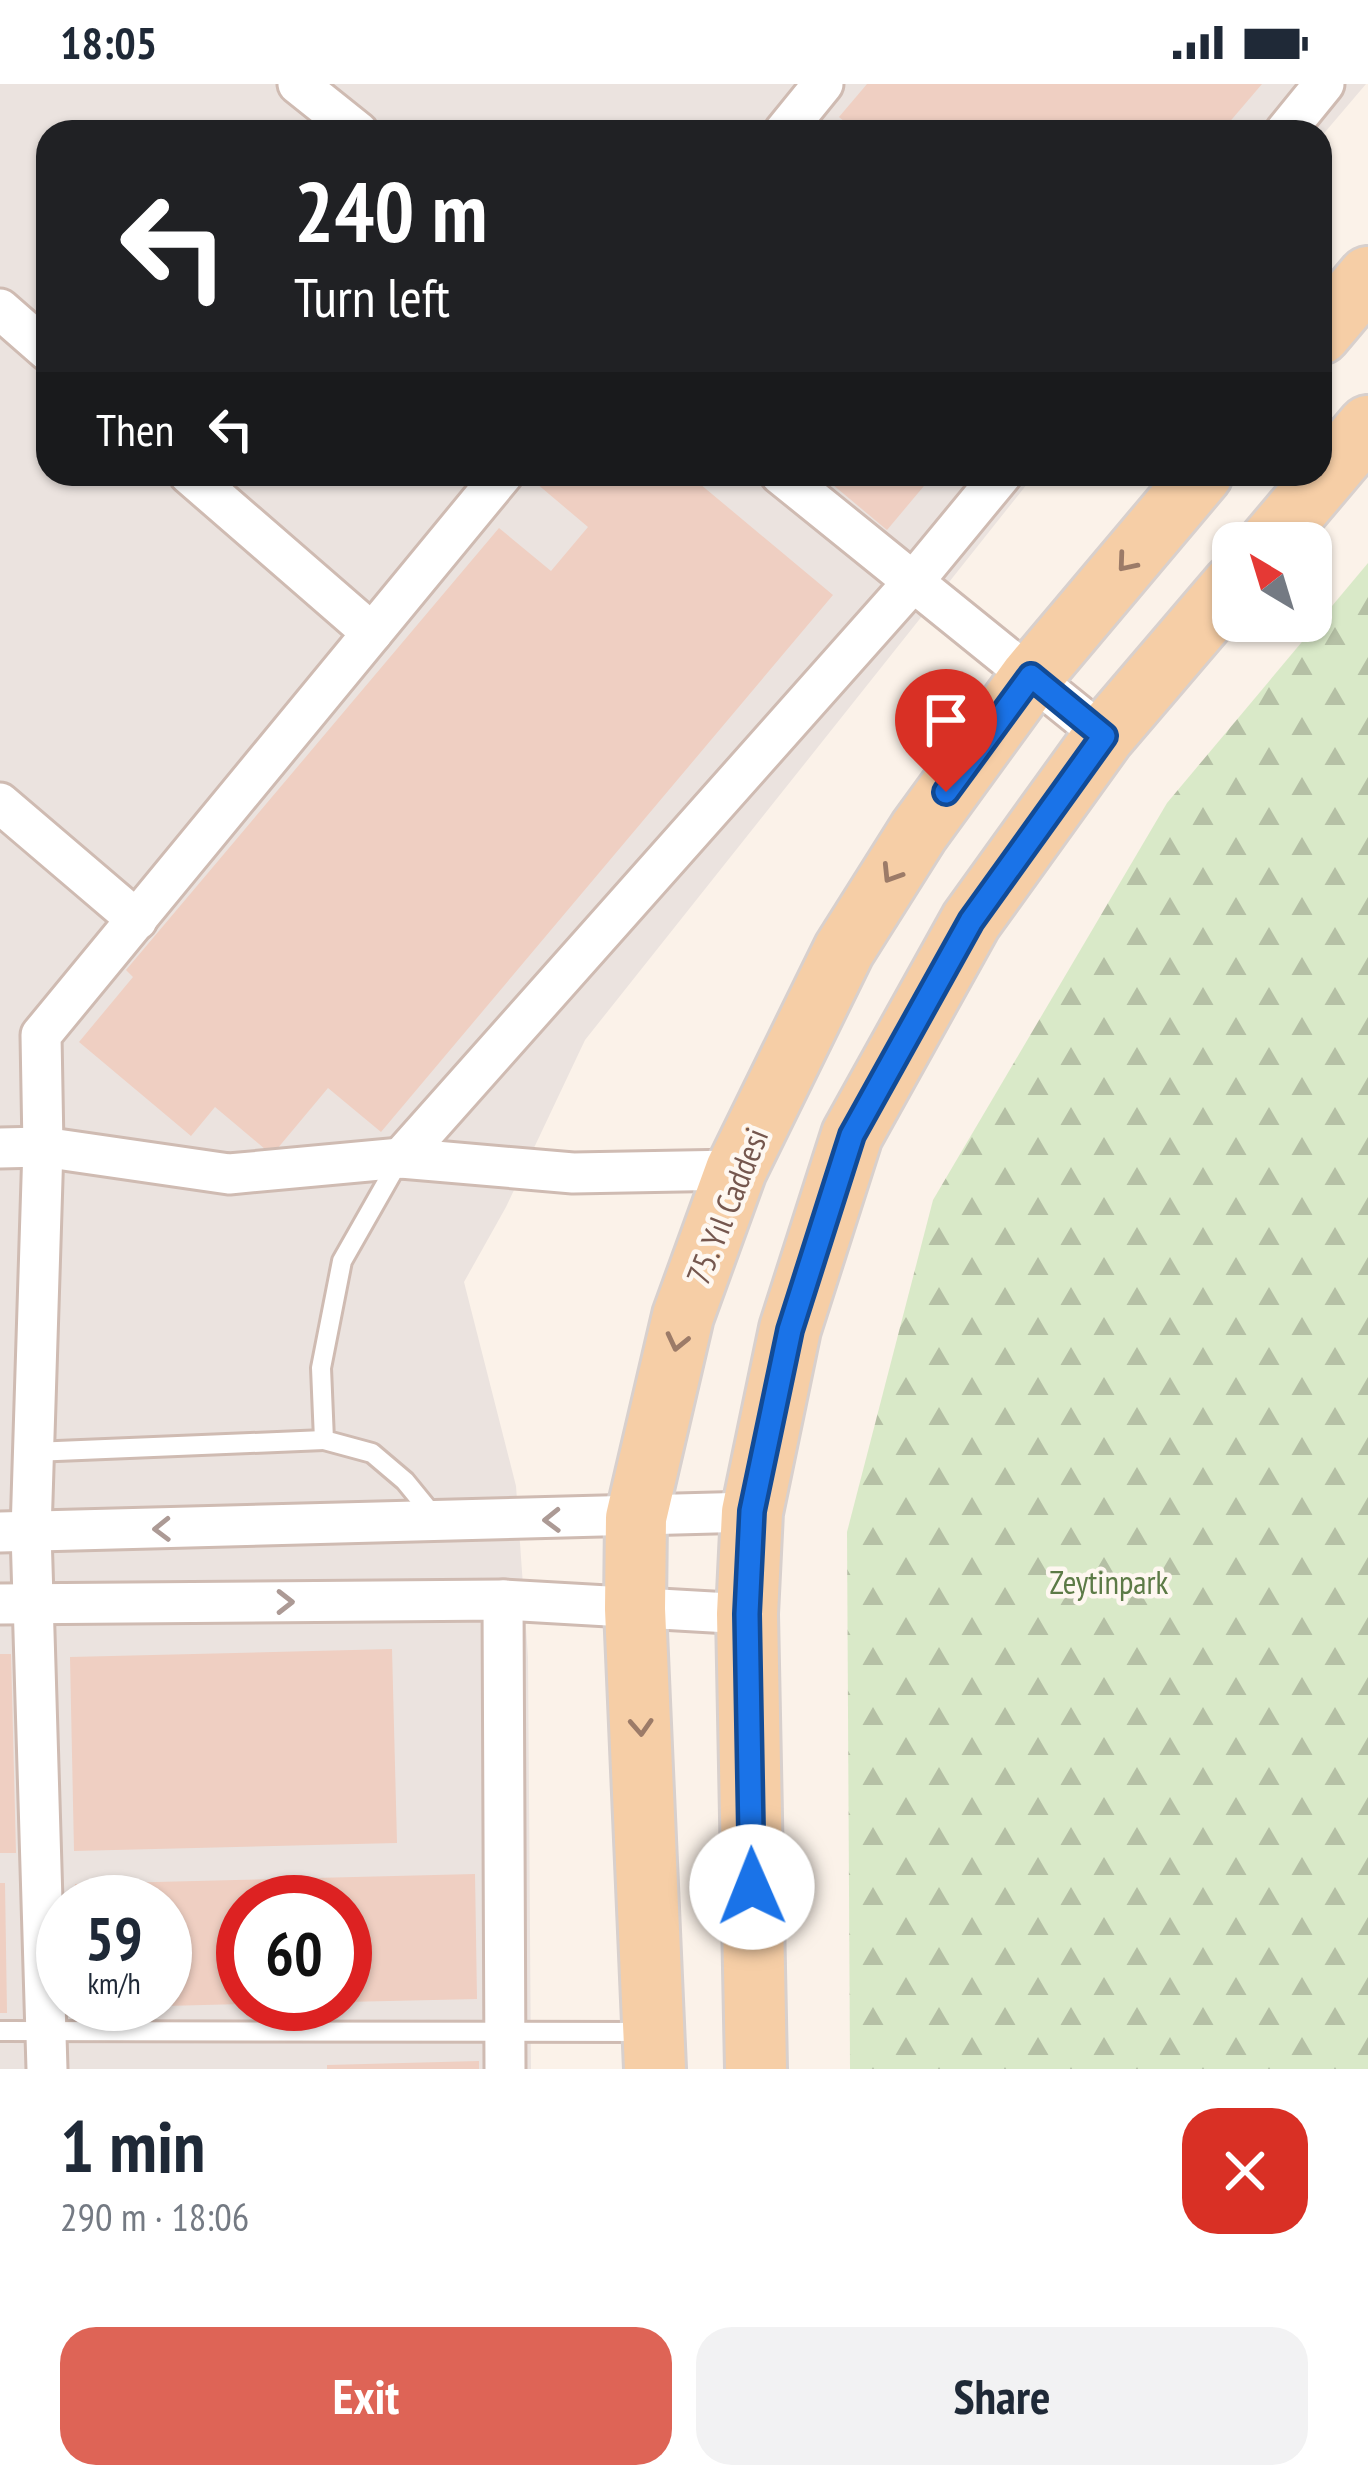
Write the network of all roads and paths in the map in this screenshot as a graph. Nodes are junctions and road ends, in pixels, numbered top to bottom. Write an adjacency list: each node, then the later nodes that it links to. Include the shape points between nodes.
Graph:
1 (298, 84): 4 (street)
2 (823, 84): 5 (street)
3 (1324, 84): 6 (street)
4 (343, 120)
5 (794, 120)
6 (1295, 120)
7 (1368, 277): 9 (main road)
8 (0, 309): 10 (street)
9 (1332, 320)
10 (36, 340)
11 (1368, 426): 12 (main road)
12 (1332, 468)
13 (203, 486): 22 (street)
14 (493, 486): 22 (street)
15 (795, 486): 20 (street)
16 (992, 486): 20 (street)
17 (1192, 486): 23 (main road, 75. Yıl Caddesi, one-way to 23)
18 (1317, 486): 19 (main road)
19 (1286, 522)
20 (913, 582): 23 (street); 29 (street)
21 (1212, 610): 24 (main road)
22 (372, 634): 26 (street)
23 (1031, 676): 24 (street); 30 (main road, 75. Yıl Caddesi, one-way to 30, via 844,950)
24 (1104, 736): 33 (main road, via 971,921 852,1135 790,1330)
25 (0, 803): 26 (street)
26 (136, 920): 27 (street, via 41,1035)
27 (43, 1147): 28 (street); 29 (street, via 230,1174); 32 (street)
28 (0, 1148)
29 (401, 1158): 30 (street, via 574,1173); 31 (lane, via 341,1261 321,1368)
30 (736, 1170): 34 (main road, 75. Yıl Caddesi, one-way to 34, via 683,1316)
31 (324, 1440): 32 (lane); 35 (lane, via 372,1453)
32 (33, 1452): 36 (street)
33 (752, 1511): 34 (street); 40 (main road)
34 (635, 1518): 35 (street, one-way to 35); 39 (main road, 75. Yıl Caddesi)
35 (439, 1522): 36 (street, one-way to 36)
36 (15, 1532): 38 (street)
37 (503, 1600): 38 (street, one-way to 37); 39 (street); 43 (street)
38 (17, 1604): 42 (street)
39 (635, 1610): 40 (street); 44 (main road, 75. Yıl Caddesi, one-way to 44)
40 (747, 1614): 45 (main road)
41 (0, 2031): 42 (lane)
42 (46, 2050): 43 (lane)
43 (505, 2050): 44 (lane)
44 (655, 2051)
45 (756, 2069)

